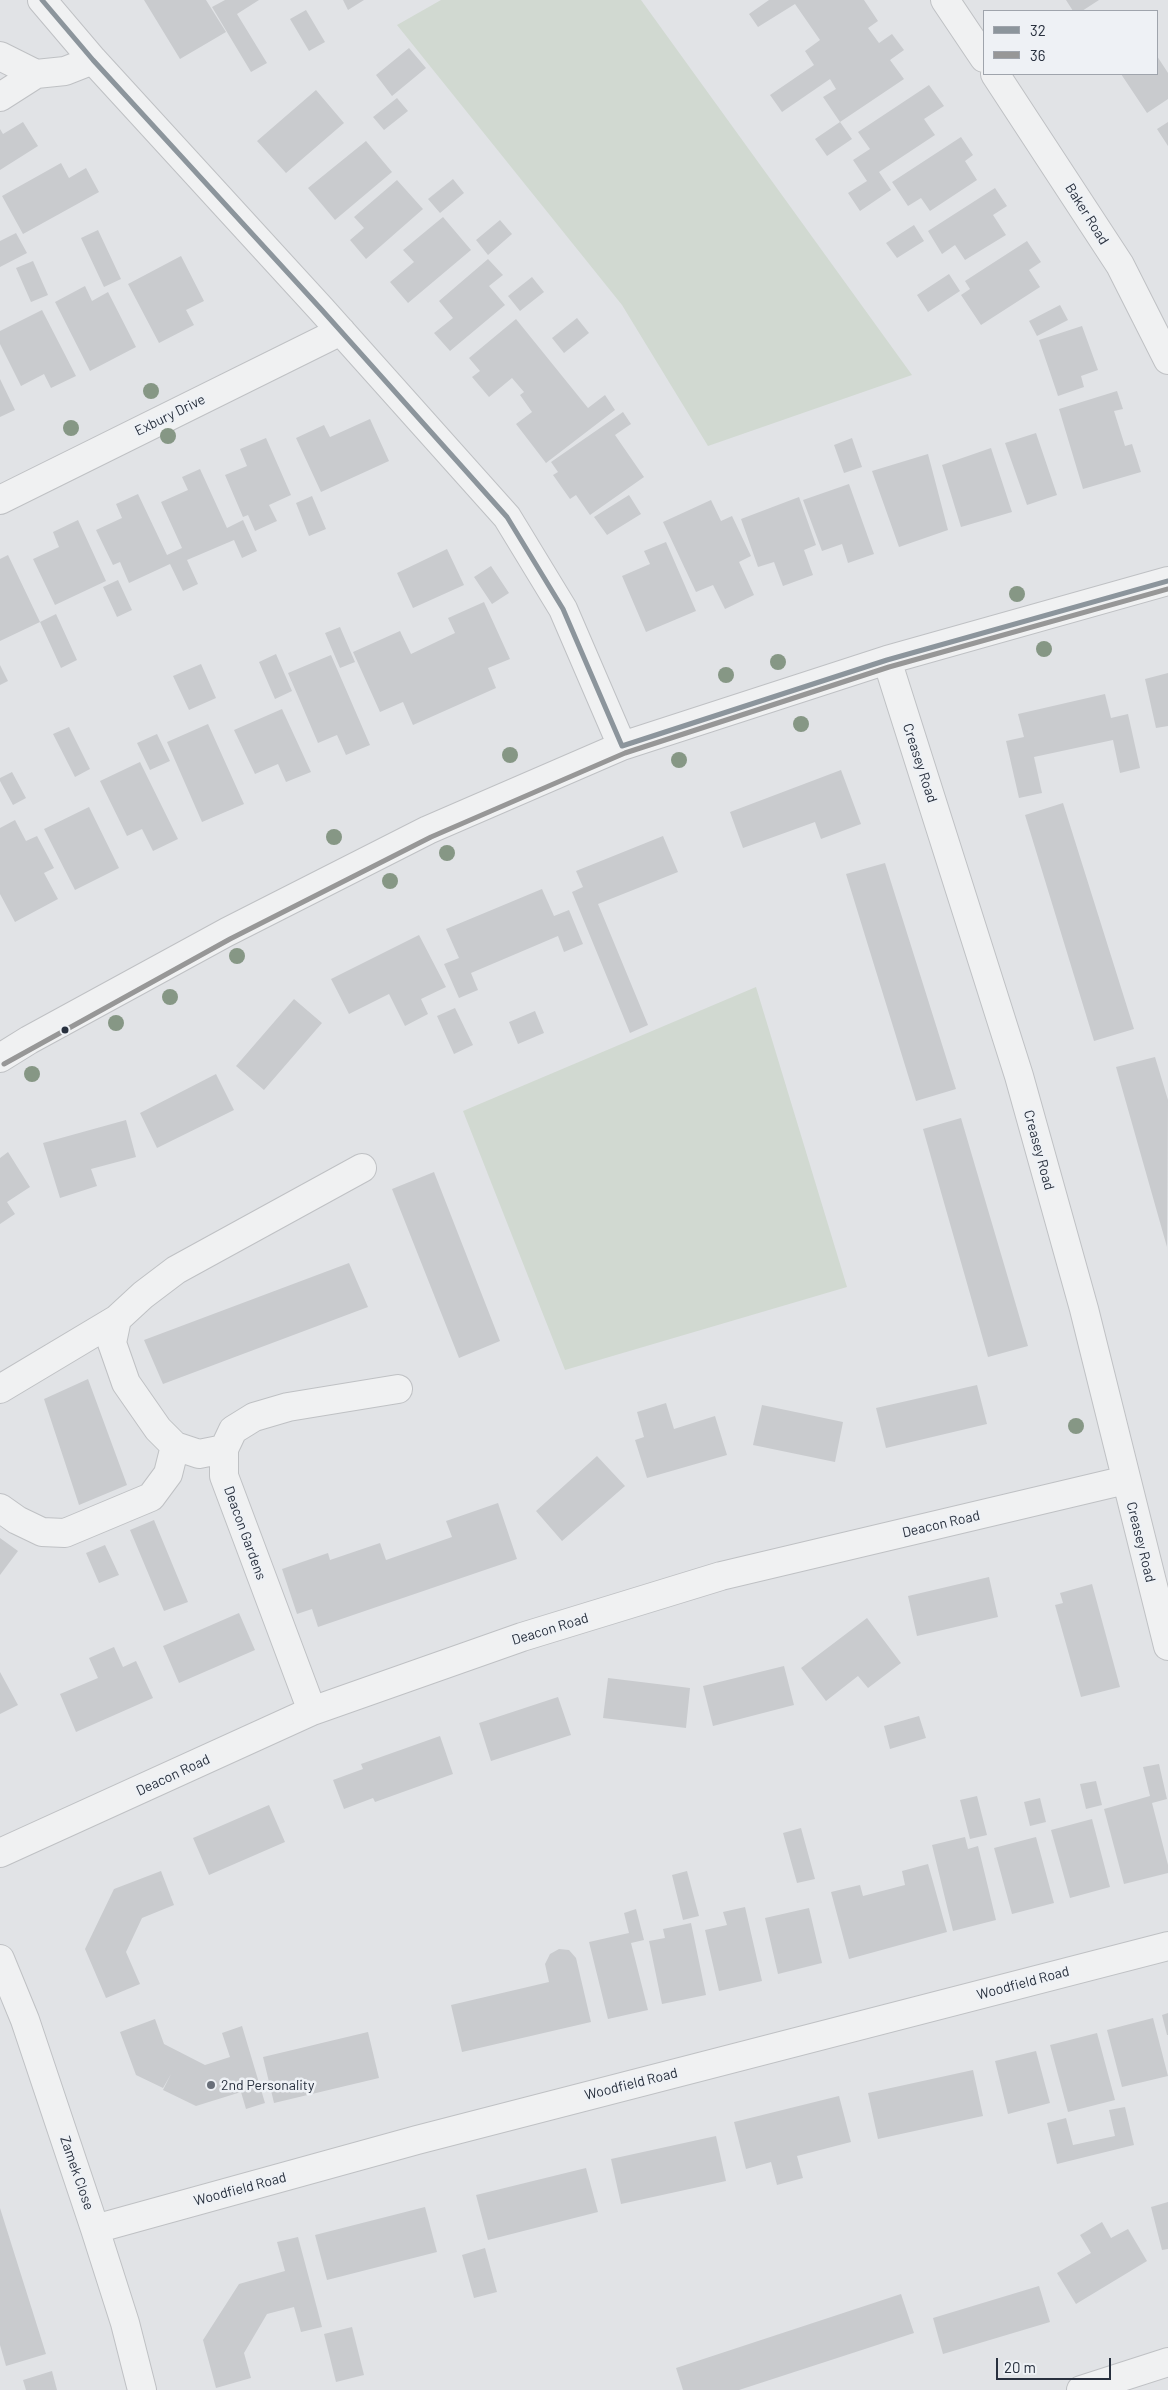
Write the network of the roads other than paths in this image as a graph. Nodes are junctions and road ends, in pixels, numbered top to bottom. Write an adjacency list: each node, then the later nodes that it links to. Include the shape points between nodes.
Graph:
1 (42, 0): 5 (street)
2 (945, 0): 4 (street)
3 (0, 56): 6 (street)
4 (983, 57)
5 (93, 60): 6 (street, via 65,71); 9 (street)
6 (36, 74): 8 (street)
7 (996, 75): 10 (street, Baker Road, via 1120,265)
8 (0, 97)
9 (341, 331): 11 (street, Exbury Drive); 14 (street, via 507,517 563,610)
10 (1168, 360)
11 (0, 500)
12 (1168, 581): 13 (street)
13 (888, 660): 14 (street); 22 (street, Creasey Road, via 1019,1076 1084,1309)
14 (622, 746): 15 (street, via 428,830 227,932)
15 (0, 1058)
16 (362, 1168): 17 (street, via 176,1270)
17 (117, 1319): 18 (street); 20 (street, via 112,1343 126,1383 158,1428)
18 (0, 1389)
19 (398, 1389): 21 (street, via 288,1407 254,1417 233,1430)
20 (176, 1446): 21 (street, via 199,1454); 23 (street, via 168,1474 151,1497 66,1532 42,1532)
21 (224, 1449): 25 (street, Deacon Gardens, via 224,1476)
22 (1126, 1480): 24 (street, Creasey Road); 25 (street, Deacon Road, via 721,1576 522,1637)
23 (0, 1508)
24 (1168, 1646)
25 (312, 1711): 26 (street, Deacon Road)
26 (0, 1854)
27 (1168, 1946): 29 (street, Woodfield Road, via 417,2140)
28 (0, 1959): 29 (street, Zamek Close, via 25,2020)
29 (95, 2228): 31 (street, Zamek Close)
30 (1168, 2362): 32 (street)
31 (142, 2390)
32 (1081, 2390)

